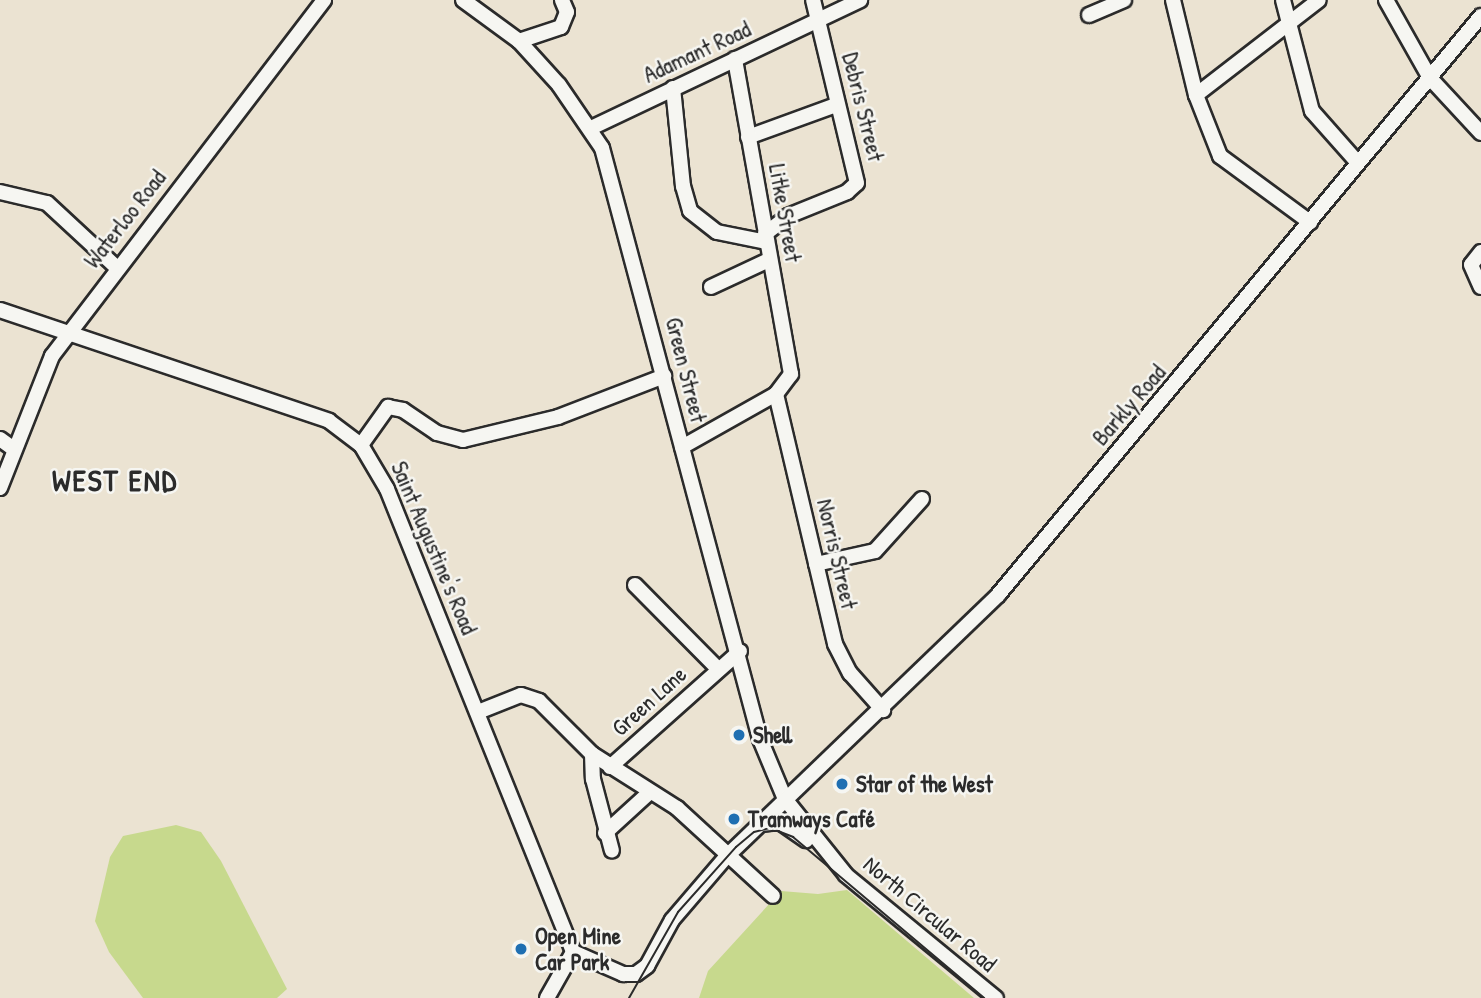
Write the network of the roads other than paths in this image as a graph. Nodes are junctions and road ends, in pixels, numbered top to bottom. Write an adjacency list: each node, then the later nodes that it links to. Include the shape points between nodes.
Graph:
1 (324, 0): 30 (street, Waterloo Road)
2 (463, 0): 15 (street, Green Street)
3 (813, 0): 13 (street, Debris Street)
4 (860, 0): 13 (street, Adamant Road)
5 (1124, 0): 11 (street)
6 (1173, 0): 19 (street)
7 (1283, 0): 14 (street)
8 (1319, 0): 14 (street)
9 (1386, 0): 17 (street)
10 (565, 6): 15 (street, via 556,31)
11 (1089, 15)
12 (1481, 16): 17 (street, Barkly Road)
13 (818, 20): 16 (street, Adamant Road); 20 (street, Debris Street)
14 (1289, 23): 19 (street); 24 (street, via 1312,111)
15 (519, 41): 21 (street, Green Street)
16 (735, 59): 18 (street, Adamant Road); 23 (street, Litke Street)
17 (1430, 78): 22 (street); 24 (street, Barkly Road)
18 (673, 88): 21 (street, Adamant Road); 27 (street, via 683,186 690,211 717,232)
19 (1196, 95): 26 (street, via 1220,156)
20 (836, 105): 23 (street); 27 (street, Debris Street, via 857,183 847,192 788,216)
21 (592, 128): 35 (street, Green Street, via 629,236)
22 (1481, 133)
23 (748, 136): 27 (street, Litke Street)
24 (1358, 163): 26 (street, Barkly Road)
25 (0, 192): 30 (street, via 47,203)
26 (1310, 222): 47 (street, Barkly Road, via 998,595)
27 (765, 238): 29 (street, Litke Street)
28 (1481, 251): 32 (street, via 1471,265)
29 (769, 260): 31 (street); 36 (street, Litke Street, via 791,374)
30 (116, 267): 34 (street, Waterloo Road)
31 (711, 287)
32 (1481, 287)
33 (0, 310): 34 (street, Saint Augustine's Road)
34 (66, 335): 38 (street, Saint Augustine's Road, via 329,421); 40 (street, Waterloo Road, via 52,356)
35 (664, 376): 38 (street, via 558,417 463,440 437,433 403,410 388,407); 39 (street, Green Street)
36 (776, 394): 39 (street); 43 (street, Norris Street)
37 (0, 439): 40 (street)
38 (361, 445): 48 (street, Saint Augustine's Road, via 387,489)
39 (682, 447): 45 (street, Green Street)
40 (14, 449): 41 (street, Waterloo Road)
41 (0, 488)
42 (922, 499): 43 (street, via 875,551)
43 (816, 564): 47 (street, Norris Street, via 842,661)
44 (635, 584): 46 (street, Green Lane)
45 (740, 651): 46 (street, Green Lane); 52 (street, Green Street, via 760,739)
46 (718, 669): 50 (street, Green Lane)
47 (883, 710): 52 (street, Barkly Road)
48 (478, 712): 49 (street, via 529,695); 59 (street, Saint Augustine's Road)
49 (592, 754): 50 (street); 54 (street)
50 (610, 767): 51 (street)
51 (650, 792): 54 (street); 56 (street, via 677,808)
52 (785, 799): 53 (street, Barkly Road); 57 (street, North Circular Road)
53 (759, 824): 56 (street, Barkly Road); 57 (street, via 780,821 790,826)
54 (605, 833): 55 (street)
55 (612, 851)
56 (726, 857): 58 (street); 59 (street, Barkly Road, via 672,919 642,971 617,972)
57 (839, 868): 61 (street, North Circular Road)
58 (773, 896)
59 (573, 953): 60 (street)
60 (547, 998)
61 (996, 998)

